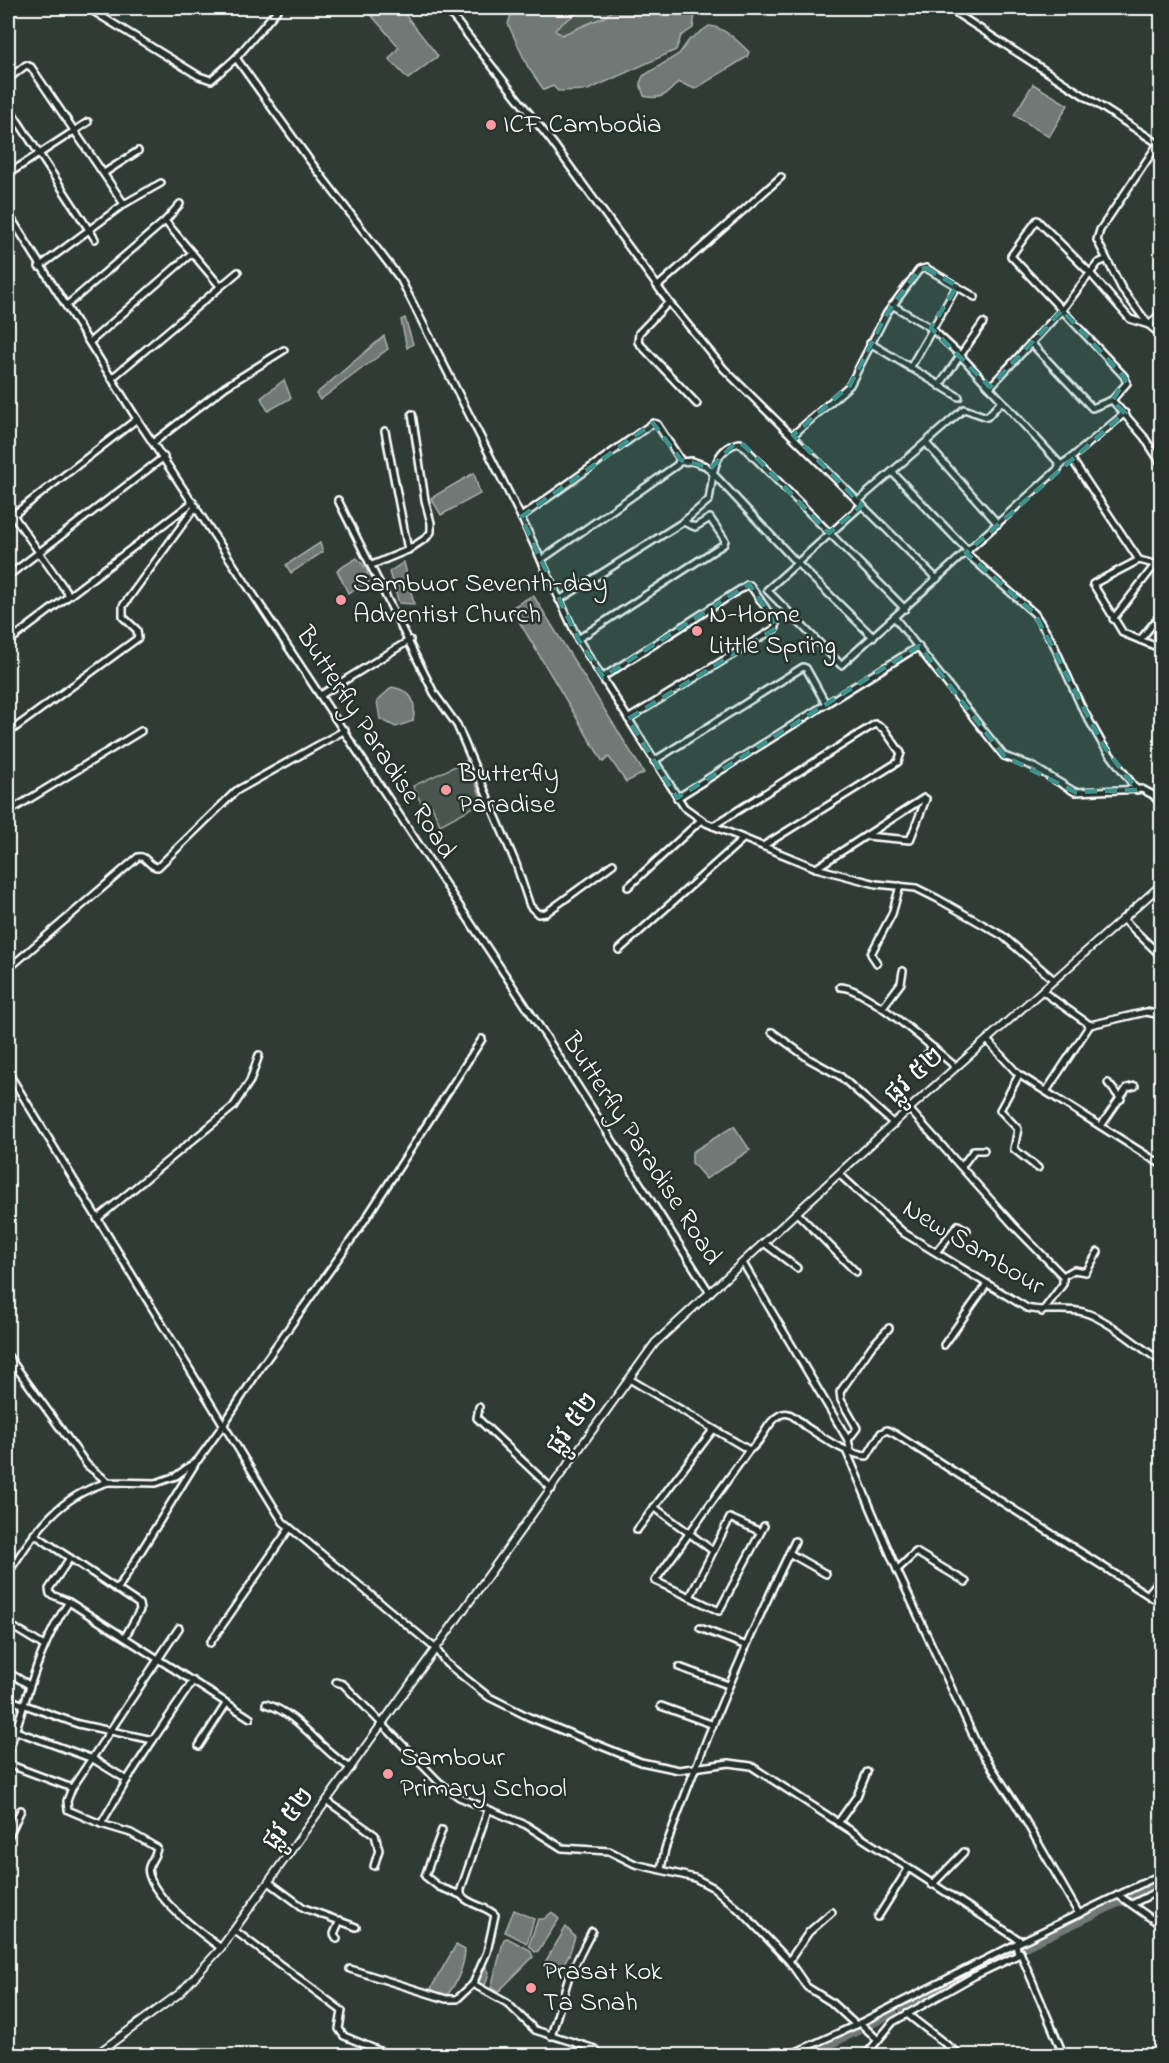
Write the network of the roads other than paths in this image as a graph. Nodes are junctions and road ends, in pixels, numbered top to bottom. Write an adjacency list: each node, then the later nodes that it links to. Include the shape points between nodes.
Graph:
1 (88, 8): 5 (street, via 204,79 211,80)
2 (279, 8): 5 (street)
3 (446, 8): 29 (street, via 552,142)
4 (948, 8): 10 (street)
5 (236, 58): 73 (street, via 401,280)
6 (8, 79): 9 (street, via 26,65 31,67)
7 (8, 106): 12 (street)
8 (88, 122): 9 (street)
9 (75, 130): 12 (street); 13 (street)
10 (1160, 145): 24 (street, via 1097,235 1097,246)
11 (138, 151): 13 (street)
12 (38, 154): 14 (street); 21 (street)
13 (104, 173): 17 (street)
14 (8, 174)
15 (781, 177): 29 (street)
16 (161, 183): 17 (street)
17 (124, 204): 21 (street)
18 (180, 204): 20 (street)
19 (8, 213): 25 (street, Butterfly Paradise Road)
20 (165, 221): 23 (street); 34 (street)
21 (88, 230): 22 (street); 25 (street)
22 (95, 240)
23 (192, 253): 28 (street); 41 (street)
24 (1105, 260): 27 (street); 38 (street)
25 (39, 267): 34 (street, Butterfly Paradise Road)
26 (238, 272): 28 (street)
27 (1090, 273): 35 (street); 35 (street, via 1037,220 1011,256); 38 (street, via 1130,319)
28 (220, 286): 47 (street)
29 (658, 286): 32 (street)
30 (957, 286): 31 (street); 33 (street, via 922,268); 39 (street)
31 (975, 297)
32 (669, 302): 53 (street, via 639,333 638,342); 58 (street, via 724,369)
33 (892, 305): 39 (street); 42 (street)
34 (66, 306): 41 (street, Butterfly Paradise Road)
35 (1062, 310): 43 (street); 51 (street, via 1126,380 1125,387)
36 (1161, 312): 38 (street)
37 (983, 323): 45 (street)
38 (1149, 325): 40 (street)
39 (931, 328): 45 (street); 46 (street)
40 (1161, 336)
41 (90, 342): 47 (street, Butterfly Paradise Road)
42 (870, 344): 46 (street); 58 (street, via 850,385)
43 (1032, 344): 49 (street); 51 (street, via 1092,408)
44 (284, 350): 59 (street, via 225,387)
45 (960, 355): 48 (street); 49 (street)
46 (910, 368): 48 (street)
47 (112, 378): 56 (street, Butterfly Paradise Road)
48 (939, 386): 50 (street)
49 (990, 387): 52 (street)
50 (959, 397)
51 (1112, 400): 54 (street)
52 (1002, 401): 60 (street, via 987,417 964,409); 65 (street)
53 (698, 404)
54 (1125, 413): 62 (street); 64 (street)
55 (412, 414): 77 (street, via 431,523 426,538)
56 (137, 418): 59 (street, Butterfly Paradise Road); 72 (street)
57 (385, 431): 77 (street)
58 (793, 435): 69 (street)
59 (154, 442): 61 (street, Butterfly Paradise Road)
60 (926, 443): 67 (street); 75 (street)
61 (164, 457): 70 (street, Butterfly Paradise Road); 78 (street)
62 (1071, 458): 65 (street); 81 (street)
63 (680, 462): 66 (street, via 701,463); 73 (street, via 657,424 652,423); 80 (street)
64 (1161, 465)
65 (1059, 466): 75 (street)
66 (712, 472): 74 (street, via 709,500); 76 (street, via 721,455 737,443 744,445); 82 (street)
67 (892, 472): 69 (street); 79 (street)
68 (338, 500): 83 (street)
69 (860, 503): 76 (street); 86 (street)
70 (195, 504): 87 (street); 101 (street, Butterfly Paradise Road); 106 (street, via 123,606 123,617 137,630 138,639)
71 (8, 508): 72 (street)
72 (10, 517): 78 (street)
73 (521, 517): 80 (street)
74 (683, 522): 88 (street); 94 (street, via 695,527 710,518 726,543)
75 (998, 524): 79 (street)
76 (829, 533): 82 (street); 89 (street)
77 (408, 550): 83 (street)
78 (38, 551): 85 (street); 87 (street)
79 (967, 552): 86 (street); 108 (street, via 1035,614 1053,642 1103,745)
80 (541, 560): 88 (street)
81 (1139, 560): 84 (street); 92 (street, via 1094,584)
82 (796, 562): 93 (street); 93 (street, via 766,590 837,663 844,664)
83 (372, 565): 95 (street)
84 (1158, 566): 92 (street)
85 (8, 576)
86 (937, 579): 89 (street)
87 (69, 596): 97 (street)
88 (559, 600): 94 (street)
89 (905, 609): 91 (street)
90 (1161, 613): 96 (street)
91 (895, 618): 93 (street); 98 (street)
92 (1113, 619): 96 (street, via 1123,633)
93 (873, 637)
94 (578, 639): 100 (street)
95 (410, 640): 101 (street); 117 (street, via 434,693 457,725 530,906 538,914 546,913)
96 (1140, 640): 99 (street)
97 (8, 642)
98 (919, 646): 102 (street); 108 (street, via 1004,756 1032,766 1075,792)
99 (1161, 649)
100 (603, 678): 103 (street); 103 (street, via 747,585 776,623 776,628)
101 (321, 695): 104 (street, Butterfly Paradise Road)
102 (826, 704): 107 (street, via 803,666); 109 (street)
103 (628, 719): 107 (street)
104 (345, 730): 126 (street, via 236,791 158,867 138,857); 166 (street, Butterfly Paradise Road)
105 (141, 732): 111 (street)
106 (8, 733)
107 (654, 761): 109 (street)
108 (1137, 790): 110 (street, via 1147,791)
109 (677, 798): 112 (street)
110 (1161, 806)
111 (8, 812)
112 (701, 820): 113 (street); 121 (street)
113 (713, 826): 115 (street); 116 (street, via 875,724 884,729 901,753 898,762)
114 (866, 836): 114 (street, via 924,798 926,799 910,840); 118 (street)
115 (743, 839): 116 (street); 123 (street)
116 (763, 846): 118 (street)
117 (613, 864)
118 (816, 868): 120 (street, via 876,884)
119 (1161, 884): 122 (street, ផ្លូវ ៥២)
120 (900, 886): 125 (street, via 892,914 871,954); 128 (street, via 916,888 961,910 1003,936)
121 (628, 887)
122 (1123, 919): 124 (street); 128 (street, ផ្លូវ ៥២)
123 (619, 950)
124 (1161, 957)
125 (877, 963)
126 (8, 969)
127 (903, 971): 131 (street, via 901,983)
128 (1054, 980): 130 (street, ផ្លូវ ៥២)
129 (840, 987): 131 (street, via 855,989)
130 (1042, 991): 133 (street); 136 (street, ផ្លូវ ៥២)
131 (883, 1008): 137 (street)
132 (1161, 1015): 133 (street, via 1146,1012)
133 (1090, 1025): 145 (street)
134 (772, 1032): 148 (street, via 845,1080)
135 (482, 1039): 174 (street, via 359,1229)
136 (987, 1040): 140 (street, ផ្លូវ ៥២); 142 (street)
137 (934, 1048): 139 (street); 140 (street)
138 (259, 1055): 156 (street, via 250,1081 233,1107)
139 (917, 1063)
140 (956, 1067): 147 (street, ផ្លូវ ៥២)
141 (8, 1072): 156 (street)
142 (1019, 1075): 145 (street); 153 (street, via 1000,1110 1018,1129 1014,1149)
143 (1108, 1083): 146 (street)
144 (1135, 1086): 146 (street, via 1129,1085)
145 (1047, 1090): 149 (street)
146 (1121, 1099): 149 (street)
147 (909, 1109): 148 (street, ផ្លូវ ៥២); 152 (street)
148 (894, 1124): 154 (street, ផ្លូវ ៥២)
149 (1101, 1126): 151 (street)
150 (984, 1150): 152 (street, via 974,1150)
151 (1161, 1165)
152 (962, 1166): 164 (street)
153 (1038, 1168)
154 (839, 1174): 155 (street, ផ្លូវ ៥២); 159 (street, New Sambour, via 886,1219)
155 (797, 1213): 158 (street, ផ្លូវ ៥២); 163 (street)
156 (97, 1219): 174 (street)
157 (966, 1230): 159 (street, via 958,1225)
158 (764, 1243): 161 (street, ផ្លូវ ៥២); 162 (street)
159 (937, 1251): 165 (street, New Sambour)
160 (1098, 1252): 164 (street, via 1086,1272 1071,1271)
161 (743, 1263): 166 (street, ផ្លូវ ៥២); 176 (street)
162 (797, 1268)
163 (856, 1272)
164 (1063, 1276): 167 (street, via 1062,1284)
165 (987, 1284): 167 (street, New Sambour); 169 (street)
166 (710, 1293): 172 (street, ផ្លូវ ៥២, via 655,1343)
167 (1041, 1312): 171 (street, New Sambour, via 1081,1312 1097,1318)
168 (889, 1328): 176 (street, via 840,1392 856,1428)
169 (944, 1345)
170 (8, 1356): 180 (street, via 87,1465)
171 (1161, 1362)
172 (631, 1380): 175 (street); 181 (street, ផ្លូវ ៥២)
173 (479, 1407): 181 (street, via 477,1418)
174 (224, 1424): 179 (street); 184 (street)
175 (713, 1430): 177 (street); 182 (street)
176 (848, 1440): 178 (street)
177 (749, 1450): 178 (street, via 758,1444 774,1419 789,1414); 187 (street)
178 (849, 1452): 193 (street); 199 (street, via 867,1456 881,1433 887,1430 896,1434)
179 (198, 1460): 180 (street, via 176,1476 156,1483); 198 (street)
180 (108, 1482): 188 (street, via 62,1505)
181 (552, 1489): 210 (street, ផ្លូវ ៥២)
182 (654, 1507): 185 (street); 187 (street)
183 (764, 1526): 186 (street)
184 (289, 1529): 207 (street); 210 (street)
185 (637, 1530)
186 (761, 1532): 190 (street, via 730,1518); 200 (street, via 719,1611)
187 (690, 1533): 190 (street); 200 (street, via 655,1581)
188 (34, 1534): 192 (street); 194 (street)
189 (795, 1540): 191 (street)
190 (713, 1551): 200 (street)
191 (789, 1553): 195 (street); 208 (street)
192 (70, 1558): 198 (street); 201 (street, via 49,1589 50,1594)
193 (897, 1570): 197 (street, via 916,1552); 257 (street, via 979,1748)
194 (8, 1573)
195 (826, 1574)
196 (1161, 1576): 199 (street)
197 (966, 1582)
198 (117, 1590): 206 (street, via 141,1606)
199 (1148, 1594): 202 (street)
200 (690, 1597)
201 (69, 1602): 206 (street); 209 (street)
202 (1161, 1604)
203 (8, 1624): 209 (street)
204 (179, 1628): 211 (street)
205 (700, 1628): 208 (street)
206 (125, 1637): 211 (street)
207 (210, 1643)
208 (744, 1645): 217 (street)
209 (44, 1646): 216 (street)
210 (436, 1649): 224 (street, ផ្លូវ ៥២); 234 (street, via 446,1663 489,1697 529,1717 640,1762)
211 (158, 1659): 214 (street); 227 (street)
212 (678, 1667): 217 (street)
213 (8, 1672): 216 (street)
214 (193, 1681): 219 (street); 228 (street)
215 (336, 1682): 224 (street, via 343,1684)
216 (29, 1684): 221 (street)
217 (728, 1685): 225 (street)
218 (8, 1699): 221 (street)
219 (226, 1704): 223 (street); 229 (street)
220 (266, 1704): 233 (street, via 291,1717 322,1749)
221 (23, 1705): 226 (street); 227 (street)
222 (662, 1706): 225 (street)
223 (250, 1718)
224 (381, 1723): 233 (street, ផ្លូវ ៥២); 240 (street, via 439,1782 459,1797)
225 (711, 1724): 234 (street)
226 (16, 1731): 230 (street); 231 (street)
227 (110, 1731): 228 (street); 231 (street)
228 (153, 1740): 236 (street)
229 (199, 1746)
230 (8, 1752)
231 (93, 1759): 236 (street); 237 (street)
232 (8, 1764): 237 (street)
233 (351, 1768): 238 (street, ផ្លូវ ៥២)
234 (693, 1770): 241 (street, via 729,1762 752,1766); 247 (street)
235 (867, 1772): 241 (street, via 857,1796)
236 (127, 1780): 242 (street)
237 (72, 1788): 242 (street, via 68,1810)
238 (327, 1801): 246 (street, via 375,1834 378,1850); 250 (street, ផ្លូវ ៥២)
239 (21, 1810): 244 (street)
240 (488, 1810): 247 (street, via 526,1825 562,1848 609,1851 635,1864); 253 (street)
241 (838, 1823): 248 (street)
242 (101, 1824): 266 (street, via 131,1833 157,1848 149,1876 182,1919)
243 (442, 1830): 253 (street, via 425,1876 439,1887)
244 (8, 1838)
245 (964, 1852): 251 (street)
246 (374, 1866)
247 (661, 1869): 268 (street, via 695,1878 714,1888)
248 (908, 1869): 251 (street); 258 (street)
249 (1161, 1874): 254 (street)
250 (269, 1882): 259 (street, via 304,1908); 262 (street, ផ្លូវ ៥២)
251 (932, 1885): 265 (street)
252 (1161, 1889): 255 (street)
253 (461, 1895): 270 (street, via 465,1901 495,1915 487,1952)
254 (1118, 1895): 255 (street); 257 (street)
255 (1132, 1904): 260 (street)
256 (832, 1912): 268 (street, via 809,1932)
257 (1078, 1914): 265 (street)
258 (878, 1917)
259 (340, 1920): 261 (street); 264 (street, via 334,1934)
260 (1161, 1926)
261 (356, 1927)
262 (234, 1930): 266 (street, ផ្លូវ ៥២); 279 (street, via 342,2011 339,2029 344,2036)
263 (592, 1931): 274 (street, via 569,1976)
264 (337, 1939)
265 (1019, 1942): 267 (street); 271 (street)
266 (221, 1948): 278 (street, ផ្លូវ ៥២, via 180,1993)
267 (1020, 1952): 272 (street); 284 (street)
268 (789, 1961): 273 (street, via 807,1987)
269 (350, 1969): 270 (street, via 446,1999 457,1999)
270 (473, 1984): 274 (street, via 507,2003 535,2030)
271 (895, 2005): 272 (street); 273 (street)
272 (904, 2016): 275 (street); 283 (street)
273 (858, 2024): 275 (street); 281 (street)
274 (551, 2036): 280 (street, via 595,2049)
275 (877, 2039): 282 (street)
276 (8, 2052): 277 (street)
277 (13, 2055)
278 (94, 2055)
279 (392, 2055)
280 (600, 2055)
281 (787, 2055)
282 (865, 2055)
283 (961, 2055)
284 (1064, 2055)

